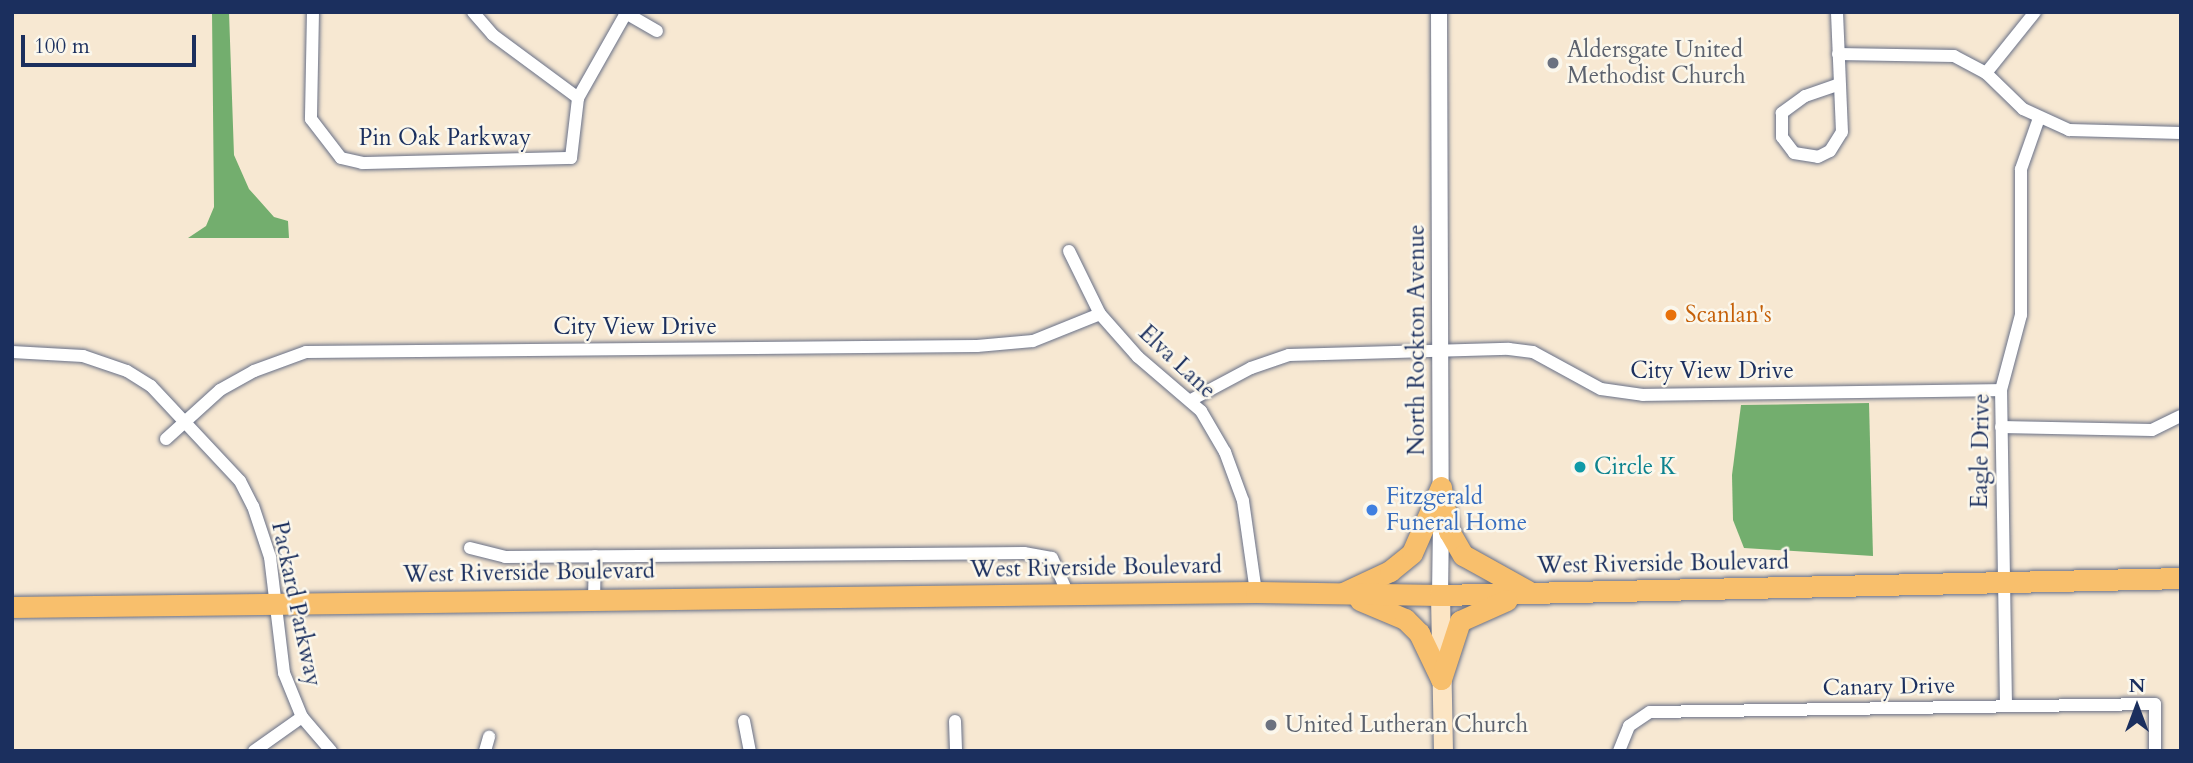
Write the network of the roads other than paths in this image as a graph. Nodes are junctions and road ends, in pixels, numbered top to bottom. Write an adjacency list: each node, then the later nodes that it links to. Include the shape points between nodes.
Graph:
1 (313, 12): 11 (street, Pin Oak Parkway, via 311,119 341,158 362,163 571,158)
2 (472, 12): 11 (street, via 493,35)
3 (1439, 12): 17 (street, North Rockton Avenue)
4 (1837, 12): 8 (street)
5 (2035, 12): 9 (street)
6 (625, 13): 7 (street); 11 (street)
7 (657, 31)
8 (1838, 54): 9 (street, via 1935,53); 10 (street)
9 (1986, 73): 12 (street)
10 (1837, 85): 10 (street, via 1842,120 1837,142 1818,157 1794,153 1782,137 1782,113 1805,96)
11 (578, 98)
12 (2039, 118): 13 (street, via 2089,133); 18 (street, Eagle Drive, via 2021,169 2021,315)
13 (2181, 133)
14 (1069, 251): 15 (street, Elva Lane)
15 (1100, 314): 19 (street, Elva Lane, via 1138,357); 21 (street, City View Drive, via 1033,341 977,346 306,352 254,370 220,390)
16 (12, 352): 21 (street, Packard Parkway, via 83,356 109,364 151,386)
17 (1442, 352): 18 (street, City View Drive, via 1533,352 1601,389 1643,395); 19 (street, City View Drive, via 1289,355 1251,368); 24 (street, North Rockton Avenue)
18 (2001, 390): 22 (street, Eagle Drive)
19 (1191, 400): 29 (street, Elva Lane, via 1225,452 1238,484)
20 (2181, 416): 22 (street, via 2152,430)
21 (185, 421): 23 (street, City View Drive); 35 (street, Packard Parkway, via 240,481 253,506 270,557)
22 (2001, 428): 28 (street, Eagle Drive)
23 (166, 439)
24 (1441, 487): 30 (main road, via 1449,531 1463,555); 32 (main road, via 1412,553 1390,571); 33 (street, North Rockton Avenue)
25 (470, 548): 26 (street, via 506,557)
26 (595, 555): 31 (street, via 1046,555 1056,562); 34 (street)
27 (2181, 578): 28 (main road, West Riverside Boulevard)
28 (2001, 583): 30 (main road, West Riverside Boulevard); 38 (street, Eagle Drive)
29 (1256, 592): 31 (main road, West Riverside Boulevard); 32 (main road, West Riverside Boulevard)
30 (1533, 593): 33 (main road, West Riverside Boulevard); 37 (main road, via 1493,604 1460,621)
31 (1068, 594): 34 (main road, West Riverside Boulevard)
32 (1341, 594): 33 (main road, West Riverside Boulevard); 37 (main road, via 1405,619 1419,633)
33 (1440, 595): 37 (main road, North Rockton Avenue)
34 (594, 599): 35 (main road, West Riverside Boulevard)
35 (275, 602): 36 (main road, West Riverside Boulevard); 39 (street, Packard Parkway, via 284,673)
36 (12, 607)
37 (1441, 679): 48 (main road, North Rockton Avenue)
38 (2006, 706): 49 (street, Canary Drive, via 1656,712 1639,716 1629,726); 50 (street, Canary Drive, via 2154,704)
39 (302, 717): 43 (street); 44 (street, Packard Parkway)
40 (955, 721): 47 (street)
41 (744, 722): 46 (street)
42 (489, 737): 45 (street)
43 (254, 751)
44 (331, 751)
45 (485, 751)
46 (750, 751)
47 (956, 751)
48 (1443, 751)
49 (1619, 751)
50 (2155, 751)

